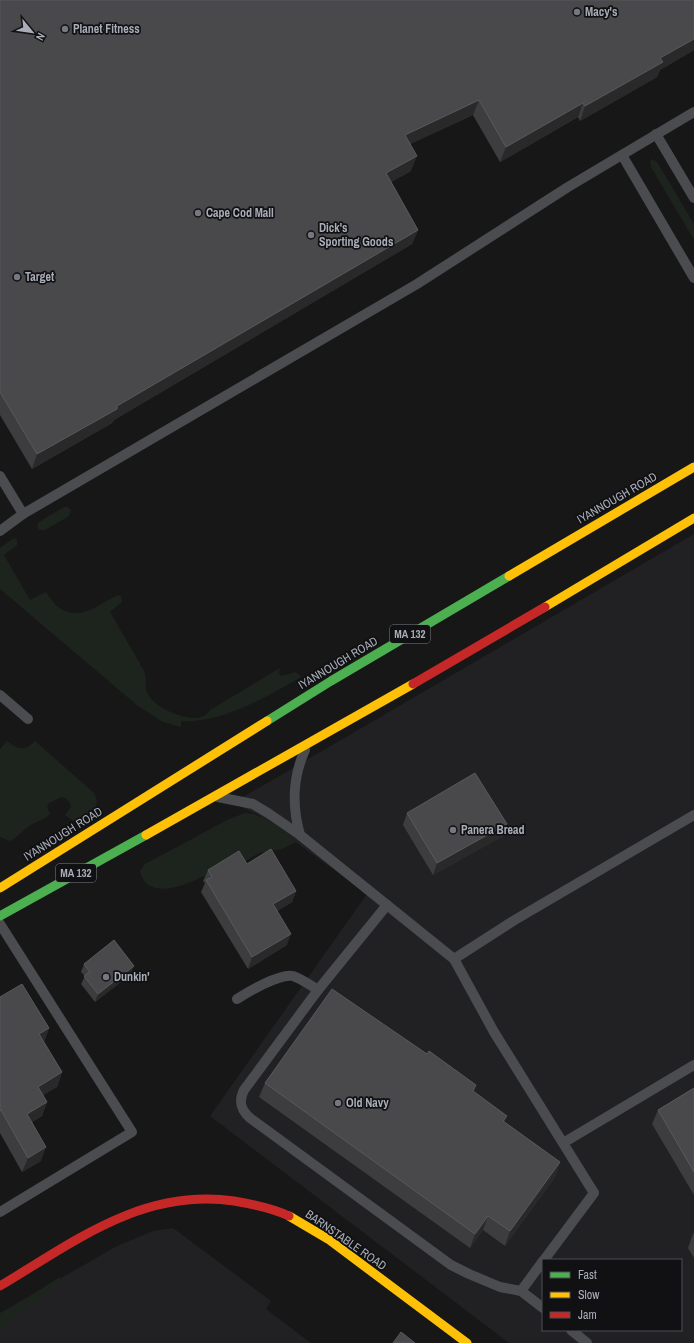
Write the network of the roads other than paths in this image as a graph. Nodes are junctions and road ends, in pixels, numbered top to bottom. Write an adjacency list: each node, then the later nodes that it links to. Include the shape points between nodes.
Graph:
1 (694, 112): 2 (lane)
2 (656, 134): 3 (lane); 4 (lane)
3 (622, 155): 5 (lane); 8 (lane, via 417,284)
4 (694, 198)
5 (694, 278)
6 (694, 467): 17 (main road, IYANNOUGH ROAD / MA 132, via 331,681)
7 (0, 476): 8 (lane)
8 (23, 514): 10 (lane)
9 (694, 518): 13 (main road, MA 132, via 512,627)
10 (0, 531)
11 (0, 695): 12 (lane)
12 (28, 719)
13 (308, 744): 14 (main road, MA 132); 16 (lane, via 297,769 294,790)
14 (216, 797): 16 (lane, via 253,804); 19 (main road, MA 132)
15 (694, 816): 21 (lane)
16 (300, 836): 18 (lane)
17 (0, 888)
18 (387, 906): 21 (lane); 22 (lane, via 376,916)
19 (0, 916)
20 (0, 924): 26 (lane, via 132,1132)
21 (454, 959): 25 (lane, via 494,1032)
22 (318, 990): 23 (lane, via 299,978 287,976); 30 (lane, via 244,1090 240,1101 245,1113 451,1265 500,1287)
23 (237, 999)
24 (694, 1065): 25 (lane)
25 (563, 1143): 27 (lane, via 594,1193)
26 (0, 1212)
27 (544, 1259)
28 (542, 1262): 30 (lane)
29 (0, 1286): 33 (main road, BARNSTABLE ROAD, via 127,1214 173,1201 219,1201 268,1209 303,1224)
30 (521, 1291): 31 (lane)
31 (542, 1307)
32 (572, 1331): 34 (lane)
33 (466, 1343)
34 (587, 1343)

